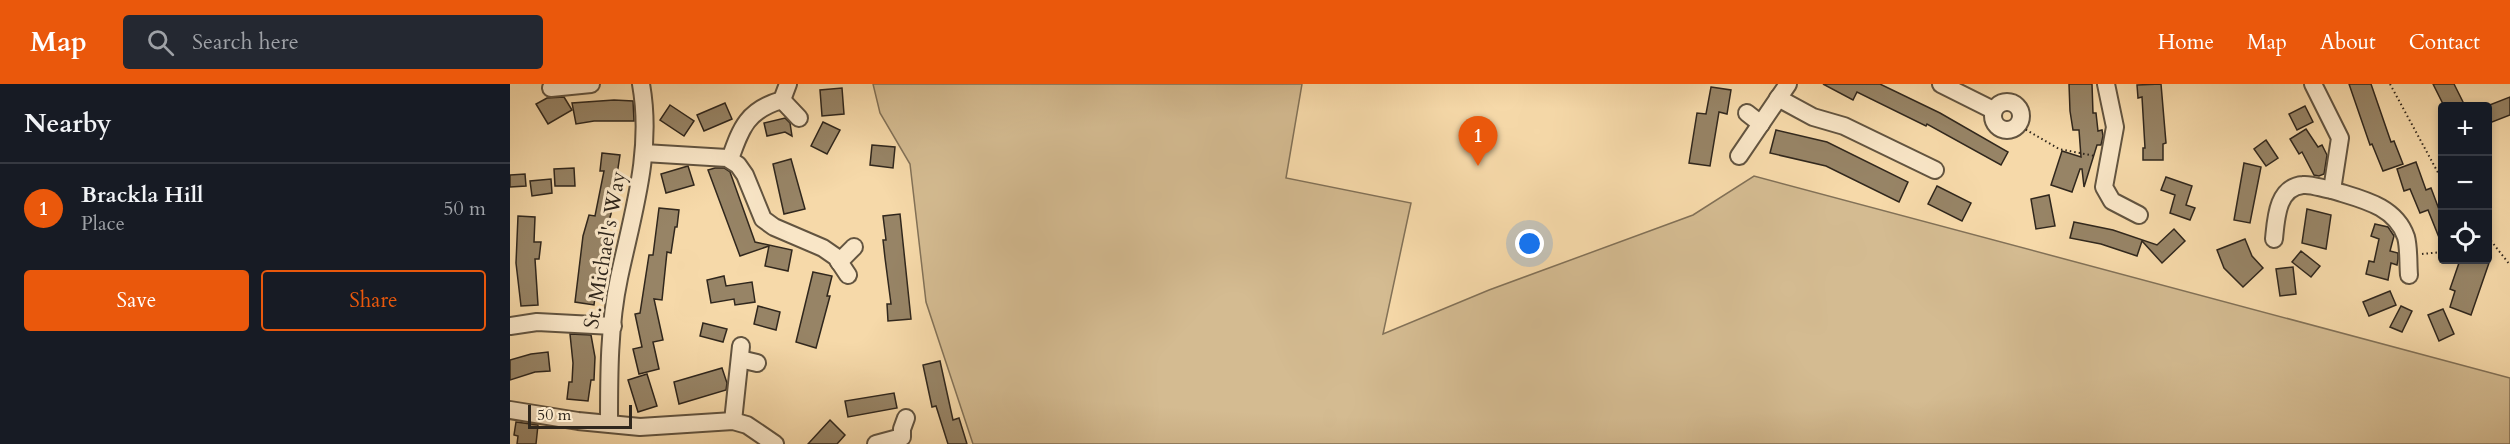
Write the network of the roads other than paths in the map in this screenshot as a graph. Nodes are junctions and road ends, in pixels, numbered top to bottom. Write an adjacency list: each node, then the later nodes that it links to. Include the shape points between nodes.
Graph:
1 (591, 84): 8 (street)
2 (640, 84): 16 (street, St. Michael's Way, via 645,108)
3 (788, 84): 11 (street)
4 (1788, 84): 10 (street)
5 (1941, 84): 15 (street, via 1993,110 1993,122 2001,129 2010,130)
6 (2106, 84): 21 (street, via 2115,127 2104,187 2112,201)
7 (2313, 84): 20 (street, via 2340,138)
8 (569, 85): 9 (street)
9 (551, 88)
10 (1779, 98): 14 (street); 19 (street)
11 (782, 100): 13 (street); 18 (street, via 764,105 743,126)
12 (1747, 113): 14 (street)
13 (799, 118)
14 (1761, 123): 17 (street)
15 (2018, 125)
16 (644, 153): 18 (street); 26 (street, St. Michael's Way)
17 (1739, 156)
18 (730, 159): 23 (street, via 751,184 763,219 774,227 817,244 843,268)
19 (1935, 171)
20 (2332, 190): 22 (street, via 2302,185 2289,192 2276,208); 24 (street, via 2372,202 2397,219 2406,238)
21 (2139, 215)
22 (2274, 239)
23 (854, 248)
24 (2409, 275)
25 (510, 326): 26 (street, via 537,322)
26 (613, 326): 31 (street, St. Michael's Way)
27 (757, 363): 30 (street, via 741,353)
28 (510, 410): 31 (street)
29 (906, 418): 32 (street, via 902,429)
30 (733, 421): 31 (street, via 640,426); 33 (street, via 747,425)
31 (609, 423)
32 (907, 441): 34 (street)
33 (775, 444)
34 (876, 444)

